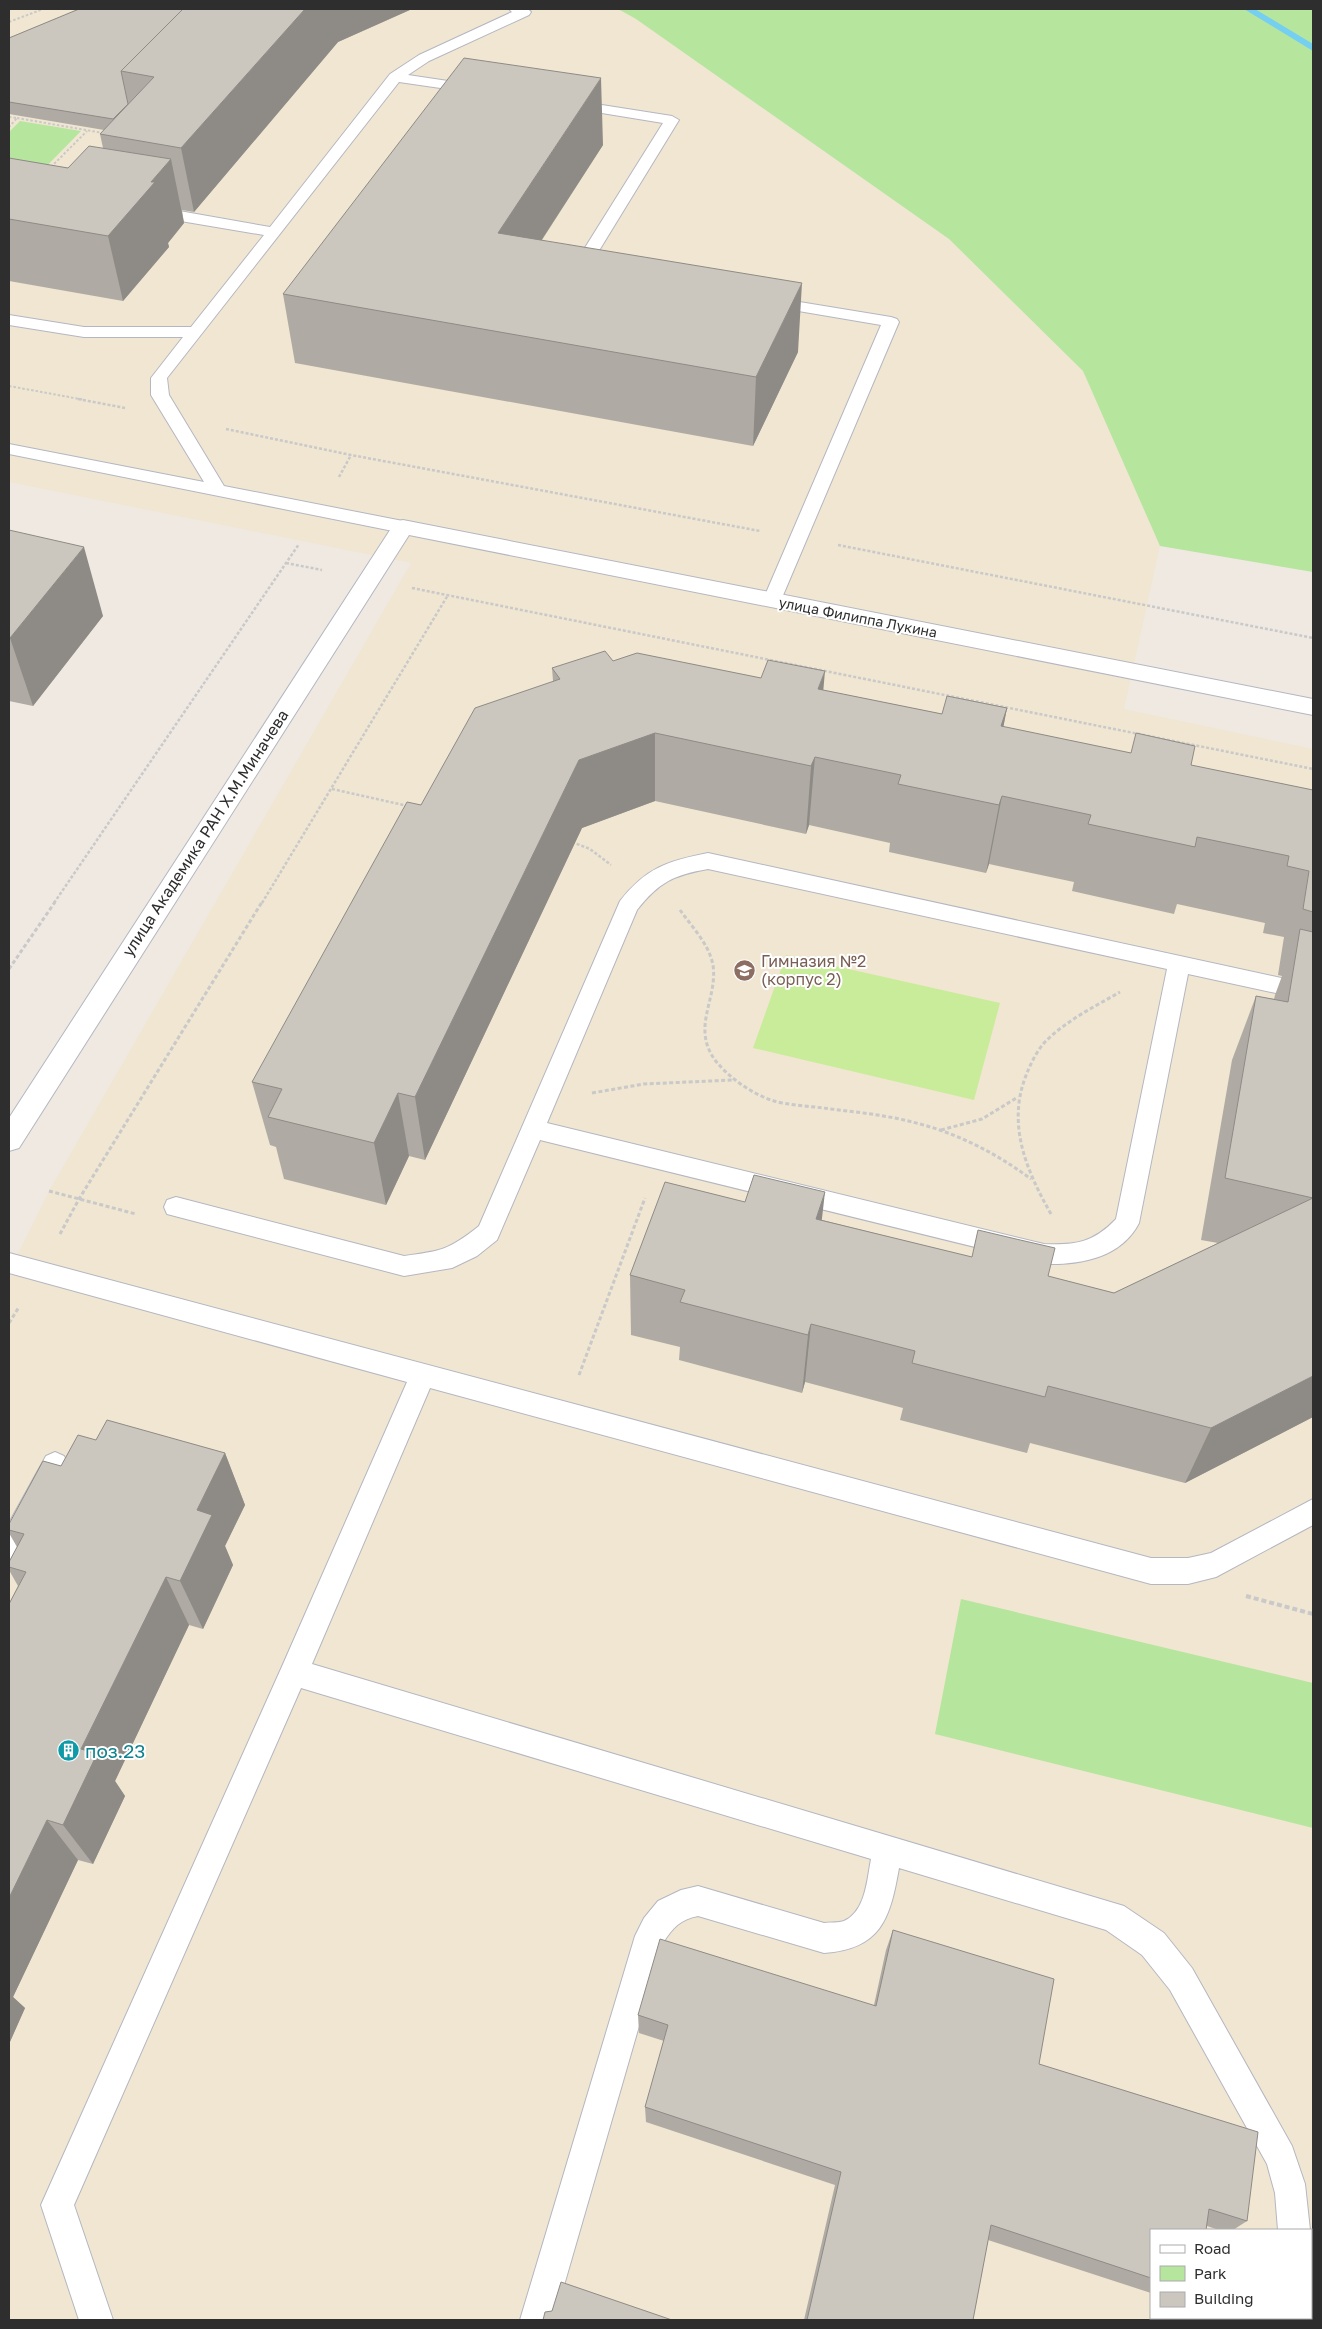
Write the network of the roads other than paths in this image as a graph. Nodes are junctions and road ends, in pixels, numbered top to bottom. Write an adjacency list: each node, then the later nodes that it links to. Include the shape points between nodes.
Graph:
1 (523, 10): 2 (lane, via 424,58)
2 (395, 77): 3 (lane); 6 (lane)
3 (490, 92)
4 (557, 102): 7 (lane, via 672,120 580,270)
5 (132, 208): 6 (lane)
6 (274, 232): 10 (lane)
7 (599, 274)
8 (755, 300): 14 (lane, via 892,322)
9 (9, 320): 10 (lane, via 84,332)
10 (196, 332): 12 (lane, via 159,378 160,395)
11 (9, 449): 12 (lane)
12 (217, 489): 13 (lane)
13 (402, 527): 14 (street, улица Филиппа Лукина); 19 (street, улица Академика РАН Х.М.Миначева)
14 (772, 600): 15 (street, улица Филиппа Лукина)
15 (1313, 707)
16 (1177, 963): 17 (lane); 18 (lane, via 708,862 680,866 649,882 628,906); 18 (lane, via 1127,1223 1100,1247 1078,1254 1044,1254)
17 (1313, 993)
18 (532, 1129): 20 (lane, via 488,1233 468,1250 443,1261 404,1266)
19 (9, 1140)
20 (176, 1207)
21 (9, 1263): 22 (lane)
22 (423, 1375): 24 (lane, via 1151,1571 1188,1571 1216,1564); 26 (lane)
23 (55, 1464): 25 (lane)
24 (1313, 1511)
25 (9, 1549)
26 (294, 1672): 27 (lane); 29 (lane, via 57,2206)
27 (888, 1850): 28 (lane, via 1113,1918 1153,1944 1181,1979 1274,2142 1290,2181); 30 (lane, via 873,1913 854,1935 840,1939 824,1938 698,1901 682,1903 658,1922 650,1936)
28 (1294, 2229)
29 (96, 2320)
30 (537, 2320)

